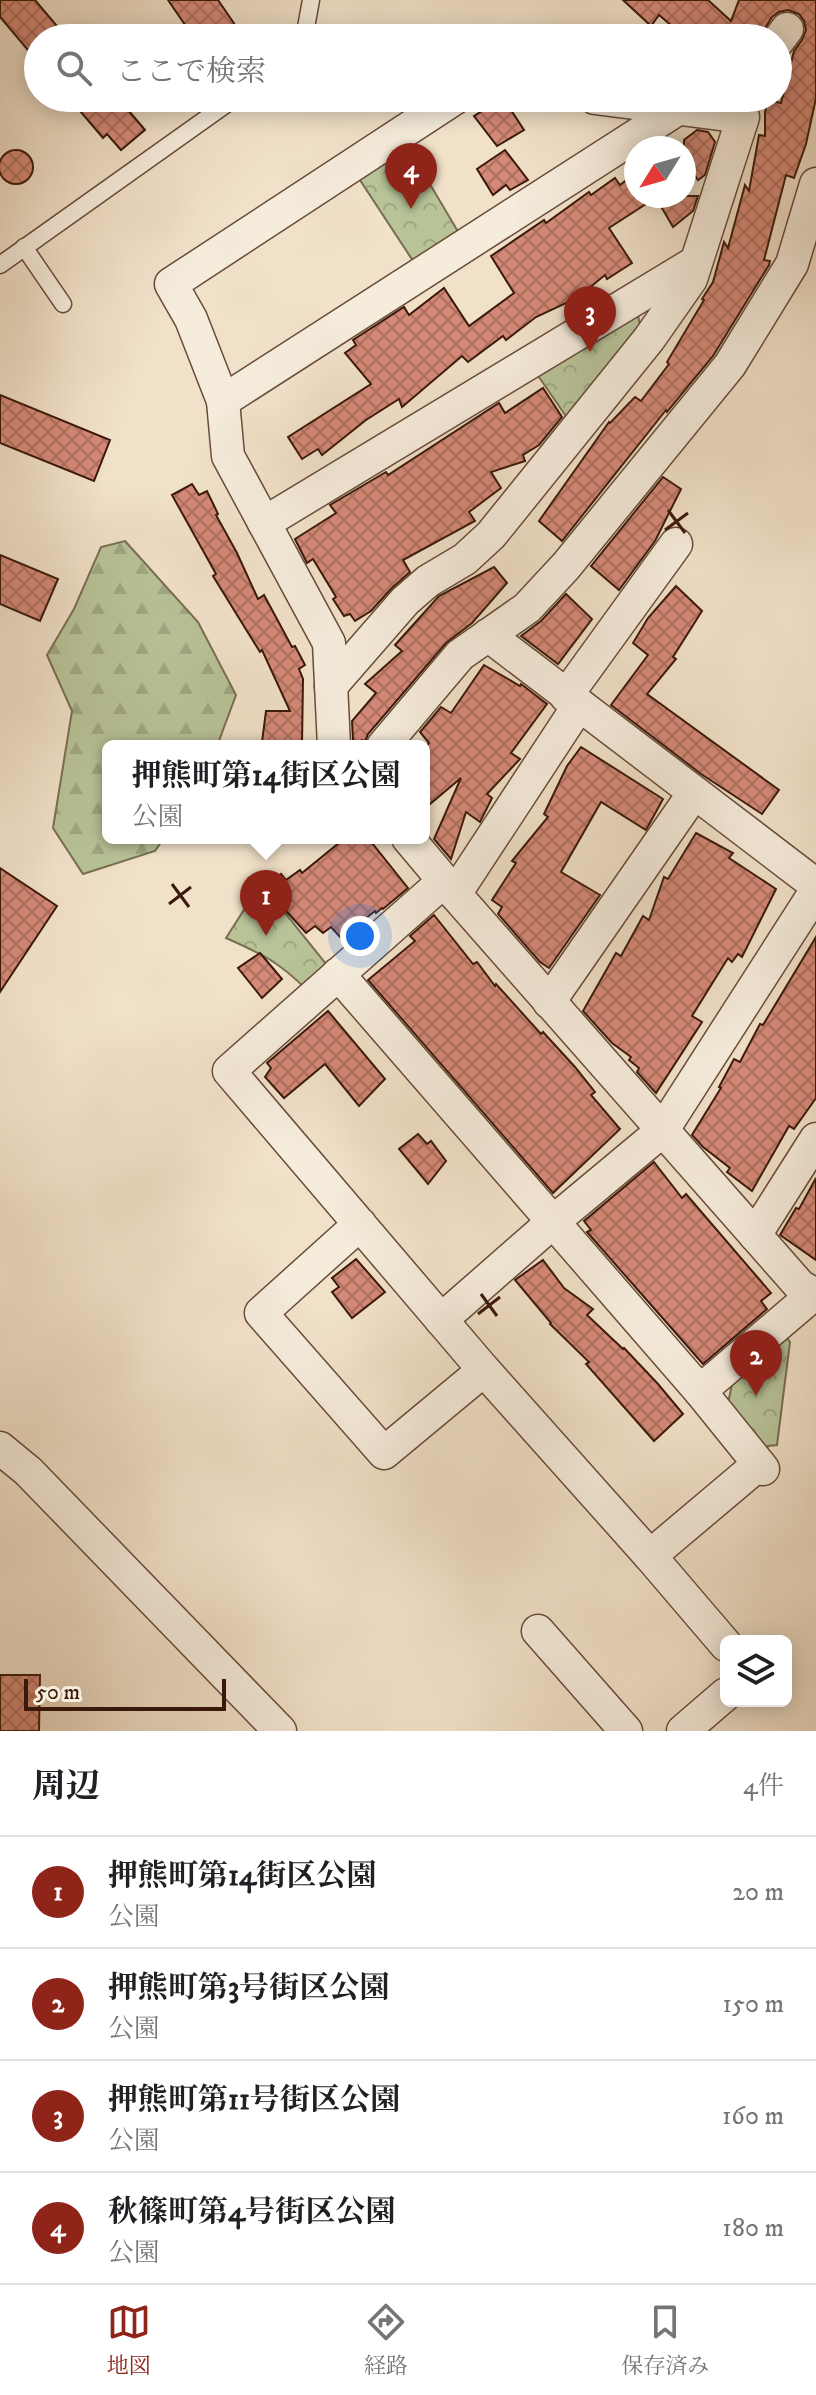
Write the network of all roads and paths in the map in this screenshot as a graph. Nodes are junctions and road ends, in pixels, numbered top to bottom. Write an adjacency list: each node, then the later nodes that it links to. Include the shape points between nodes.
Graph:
1 (311, 0): 2 (lane)
2 (307, 24)
3 (215, 112): 8 (lane)
4 (434, 112): 12 (street, via 171,284 191,319)
5 (673, 112): 12 (street)
6 (744, 112): 9 (street)
7 (816, 184): 15 (street, via 792,264 730,365 566,566 527,608)
8 (24, 247): 10 (lane); 11 (lane)
9 (696, 262): 13 (street); 16 (street, via 691,279 649,339 491,535 405,601)
10 (0, 265)
11 (63, 304)
12 (223, 401): 13 (street, via 228,456)
13 (264, 523): 16 (street, via 329,643)
14 (676, 544): 17 (street)
15 (488, 635): 17 (street); 19 (street, via 460,655)
16 (331, 686): 18 (street)
17 (572, 700): 20 (street); 23 (street)
18 (334, 740)
19 (388, 740)
20 (694, 793): 22 (street); 26 (street)
21 (413, 844): 23 (street)
22 (816, 885)
23 (449, 888): 25 (street); 26 (street)
24 (816, 891): 27 (street)
25 (338, 974): 29 (street); 30 (street, via 229,1071)
26 (549, 1002): 27 (street)
27 (662, 1131): 29 (street); 31 (street)
28 (816, 1139): 31 (street)
29 (554, 1221): 33 (street); 35 (street)
30 (360, 1224): 33 (street); 34 (street, via 261,1313 384,1453)
31 (755, 1235): 32 (street, via 800,1286)
32 (815, 1294): 35 (street)
33 (441, 1320): 34 (street)
34 (484, 1370): 37 (street)
35 (700, 1391): 37 (street, via 761,1466)
36 (0, 1448): 41 (street)
37 (650, 1556): 39 (street)
38 (538, 1631): 42 (street)
39 (720, 1638)
40 (720, 1699): 43 (street)
41 (280, 1731)
42 (626, 1731)
43 (683, 1731)

